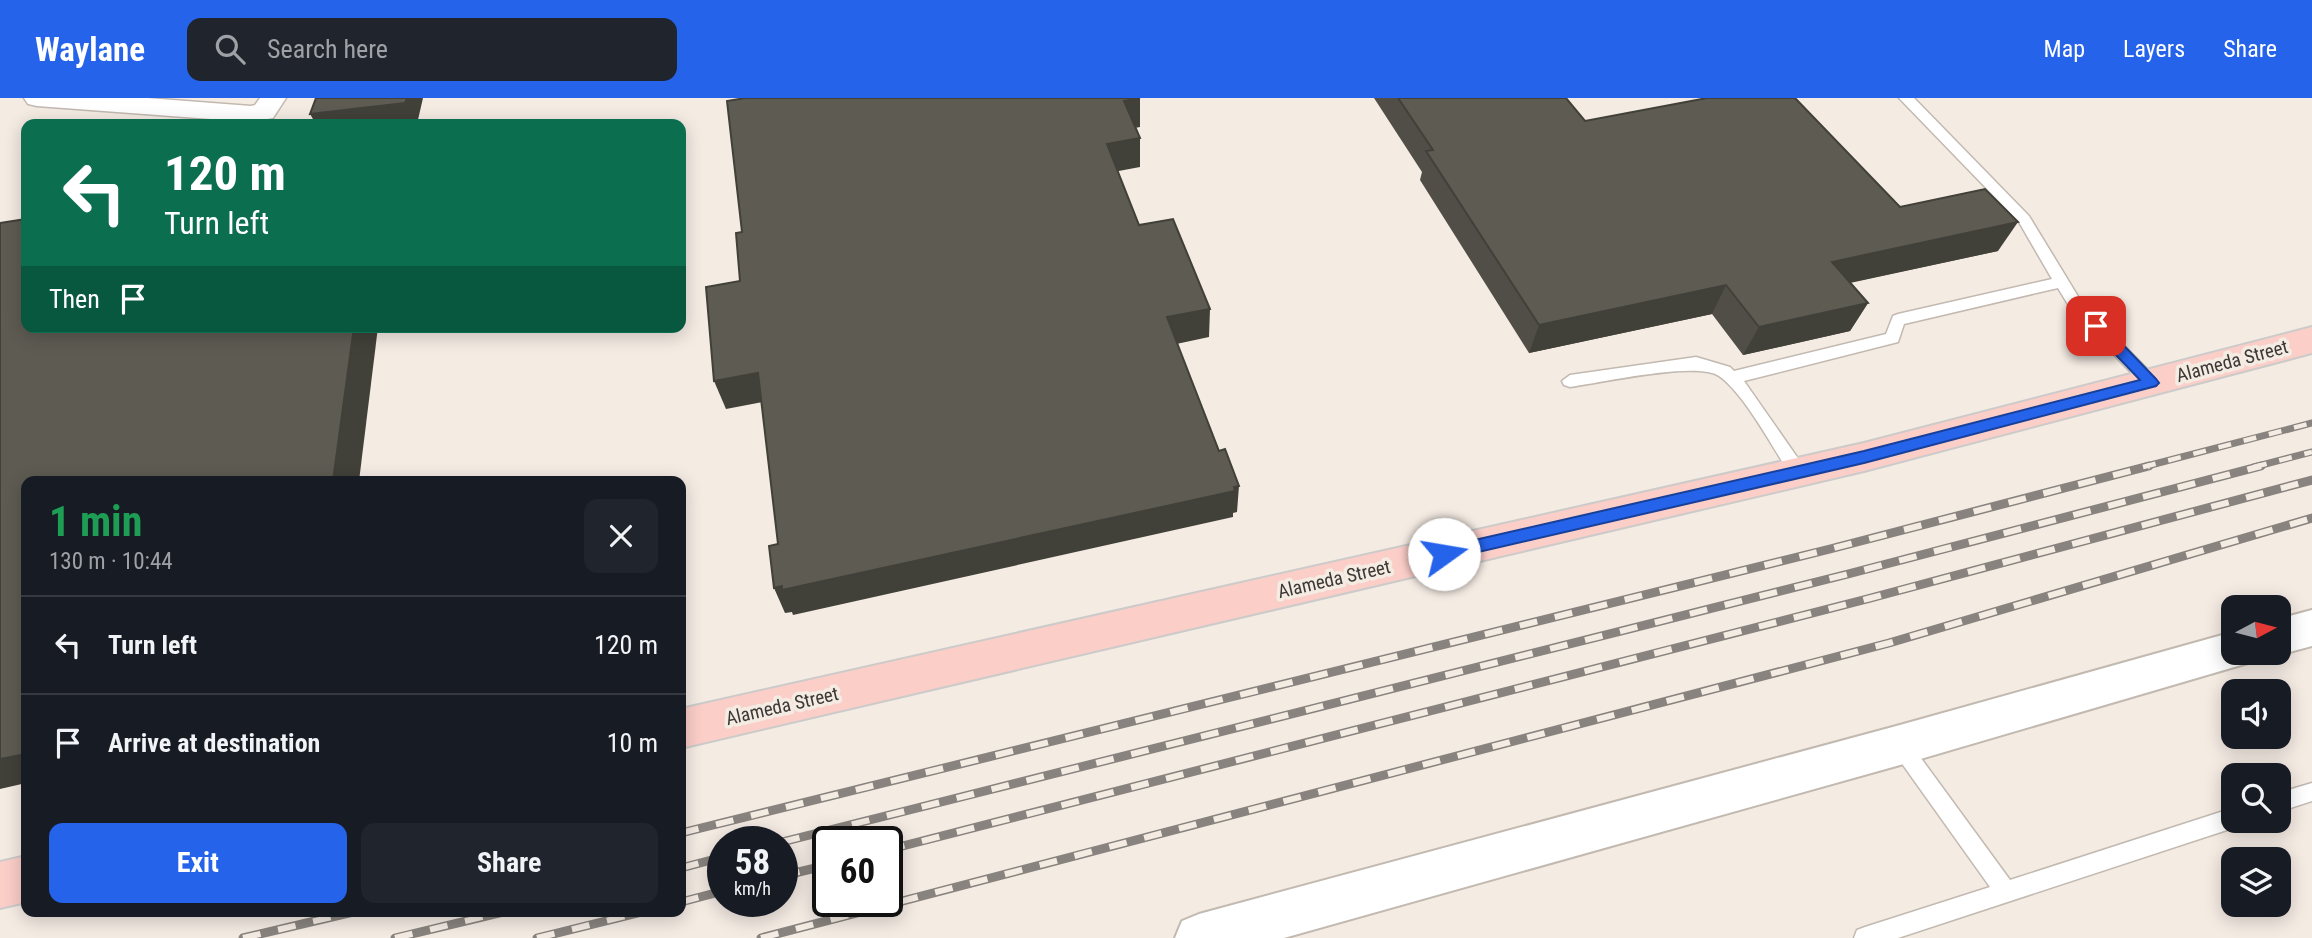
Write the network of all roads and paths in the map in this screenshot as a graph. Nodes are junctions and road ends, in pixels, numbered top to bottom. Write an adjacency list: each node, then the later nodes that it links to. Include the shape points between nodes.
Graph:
1 (37, 98): 3 (street, via 251,114)
2 (1906, 98): 4 (lane, via 2024,219)
3 (269, 105)
4 (2061, 282): 6 (lane, via 1898,320 1892,338); 8 (lane, via 2077,307)
5 (2312, 340): 8 (main road, Alameda Street)
6 (1730, 378): 7 (lane, via 1724,371 1696,363); 9 (lane, via 1744,391)
7 (1570, 381)
8 (2151, 383): 9 (main road, Alameda Street)
9 (1798, 472): 13 (main road, Alameda Street)
10 (2312, 628): 11 (street)
11 (2291, 634)
12 (2221, 653): 14 (street)
13 (686, 728)
14 (1900, 745): 20 (lane); 21 (street)
15 (2312, 792): 16 (lane)
16 (2291, 799)
17 (2221, 822): 20 (lane)
18 (21, 880): 19 (main road)
19 (0, 885)
20 (2006, 892): 22 (lane)
21 (1199, 938)
22 (1865, 938)

